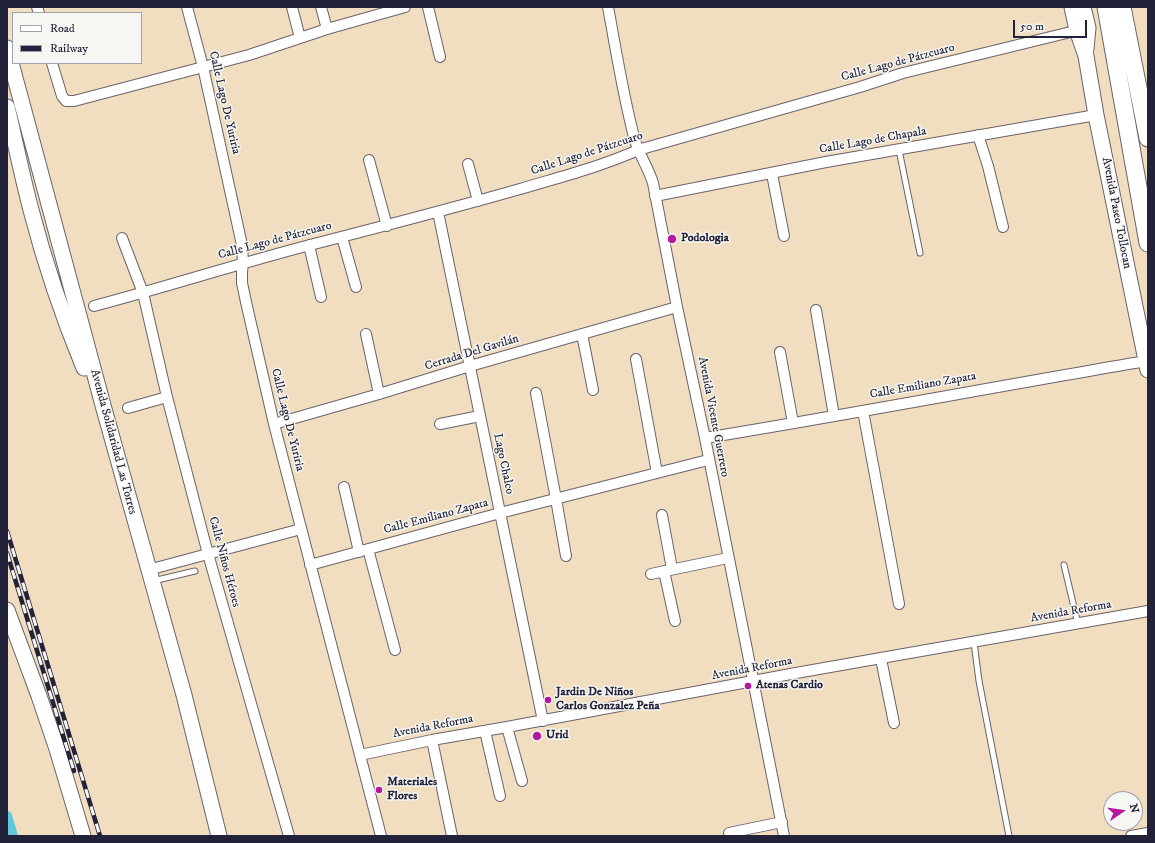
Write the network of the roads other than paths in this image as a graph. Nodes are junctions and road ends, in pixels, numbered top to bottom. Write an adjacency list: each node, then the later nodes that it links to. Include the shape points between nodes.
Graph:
1 (187, 7): 17 (street, Calle Lago De Yuriria)
2 (292, 7): 13 (street)
3 (321, 7): 11 (street)
4 (404, 7): 11 (street)
5 (428, 7): 15 (street)
6 (608, 7): 22 (street, Avenida Vicente Guerrero)
7 (1072, 7): 12 (main road, Avenida Paseo Tollocan)
8 (1083, 7): 12 (main road, Avenida Paseo Tollocan)
9 (1106, 7): 35 (highway)
10 (1122, 7): 21 (highway)
11 (327, 29): 13 (street)
12 (1082, 29): 19 (main road, Avenida Paseo Tollocan); 22 (street, Calle Lago de Pátzcuaro, via 904,73)
13 (300, 38): 17 (street)
14 (7, 48): 56 (main road, Avenida Solidaridad Las Torres)
15 (440, 57)
16 (52, 64): 17 (street, via 60,92 66,101)
17 (203, 68): 38 (street, Calle Lago De Yuriria, via 241,238)
18 (7, 107): 56 (main road, via 42,247 68,327)
19 (1096, 115): 20 (street, Calle Lago de Chapala); 49 (main road, Avenida Paseo Tollocan)
20 (978, 135): 23 (street, Calle Lago de Chapala); 31 (street)
21 (1148, 138)
22 (638, 150): 27 (street, Avenida Vicente Guerrero, via 650,172); 28 (street, Calle Lago de Pátzcuaro, via 594,167)
23 (899, 150): 26 (street, Calle Lago de Chapala); 37 (lane)
24 (369, 160): 30 (street)
25 (468, 164): 28 (street)
26 (772, 174): 27 (street, Calle Lago de Chapala); 32 (street)
27 (655, 196): 43 (street, Avenida Vicente Guerrero)
28 (478, 201): 29 (street, Calle Lago de Pátzcuaro)
29 (438, 212): 30 (street, Calle Lago de Pátzcuaro); 50 (street, Lago Chalco)
30 (387, 226): 33 (street, Calle Lago de Pátzcuaro)
31 (1003, 227)
32 (784, 236)
33 (342, 237): 36 (street, Calle Lago de Pátzcuaro); 39 (street)
34 (122, 238): 40 (street, Calle Niños Héroes)
35 (1148, 243)
36 (309, 245): 38 (street, Calle Lago de Pátzcuaro); 41 (street)
37 (920, 253)
38 (243, 263): 40 (street, Calle Lago de Pátzcuaro); 60 (street, Calle Lago De Yuriria, via 242,283)
39 (356, 287)
40 (143, 293): 42 (street, Calle Lago de Pátzcuaro); 54 (street, Calle Niños Héroes)
41 (321, 297)
42 (94, 306)
43 (677, 307): 46 (street, Cerrada Del Gavilán); 63 (street, Avenida Vicente Guerrero)
44 (816, 310): 59 (street)
45 (366, 334): 53 (street)
46 (582, 334): 50 (street, Cerrada Del Gavilán); 51 (street)
47 (780, 352): 62 (street)
48 (636, 359): 65 (street)
49 (1147, 365): 57 (street, Calle Emiliano Zapata, via 1013,383)
50 (470, 366): 53 (street, Cerrada Del Gavilán); 58 (street, Lago Chalco)
51 (593, 390)
52 (536, 393): 67 (street)
53 (379, 394): 60 (street, Cerrada Del Gavilán)
54 (167, 397): 55 (street); 72 (street, Calle Niños Héroes)
55 (128, 408)
56 (104, 409): 80 (main road, Avenida Solidaridad Las Torres)
57 (863, 411): 59 (street, Calle Emiliano Zapata); 81 (street)
58 (480, 416): 61 (street); 68 (street, Lago Chalco)
59 (834, 416): 62 (street, Calle Emiliano Zapata)
60 (274, 424): 70 (street, Calle Lago De Yuriria)
61 (440, 424)
62 (792, 424): 63 (street, Calle Emiliano Zapata)
63 (705, 438): 64 (street, Avenida Vicente Guerrero)
64 (708, 460): 65 (street, Calle Emiliano Zapata); 74 (street, Avenida Vicente Guerrero)
65 (657, 474): 67 (street, Calle Emiliano Zapata)
66 (344, 487): 71 (street)
67 (556, 499): 68 (street, Calle Emiliano Zapata); 73 (street)
68 (500, 513): 71 (street, Calle Emiliano Zapata); 90 (street, Lago Chalco)
69 (662, 515): 77 (street)
70 (301, 529): 72 (street); 75 (street, Calle Lago De Yuriria)
71 (364, 550): 75 (street, Calle Emiliano Zapata); 87 (street)
72 (208, 554): 80 (street); 103 (street, Calle Niños Héroes)
73 (566, 556)
74 (728, 558): 77 (street); 89 (street, Avenida Vicente Guerrero)
75 (310, 565): 95 (street, Calle Lago De Yuriria)
76 (1064, 565): 85 (lane)
77 (668, 570): 79 (street); 84 (street)
78 (195, 571): 80 (lane)
79 (651, 574)
80 (150, 576): 102 (main road, Avenida Solidaridad Las Torres, via 184,695)
81 (899, 604)
82 (7, 610): 101 (main road, via 39,696)
83 (1148, 611): 85 (street, Avenida Reforma)
84 (675, 621)
85 (1078, 624): 86 (street, Avenida Reforma)
86 (974, 642): 88 (street, Avenida Reforma); 107 (lane, via 979,681)
87 (395, 650)
88 (881, 659): 89 (street, Avenida Reforma); 91 (street)
89 (753, 682): 90 (street, Avenida Reforma); 98 (street, Avenida Vicente Guerrero)
90 (543, 721): 92 (street, Avenida Reforma)
91 (894, 723)
92 (507, 727): 93 (street, Avenida Reforma); 96 (street)
93 (486, 731): 94 (street, Avenida Reforma); 97 (street)
94 (432, 740): 95 (street, Avenida Reforma); 105 (street)
95 (360, 755): 104 (street, Calle Lago De Yuriria)
96 (522, 781)
97 (500, 796)
98 (782, 822): 99 (street); 106 (street, Avenida Vicente Guerrero)
99 (728, 833)
100 (1145, 834): 108 (street)
101 (83, 836)
102 (219, 836)
103 (289, 836)
104 (381, 836)
105 (452, 836)
106 (784, 836)
107 (1009, 836)
108 (1131, 836)

